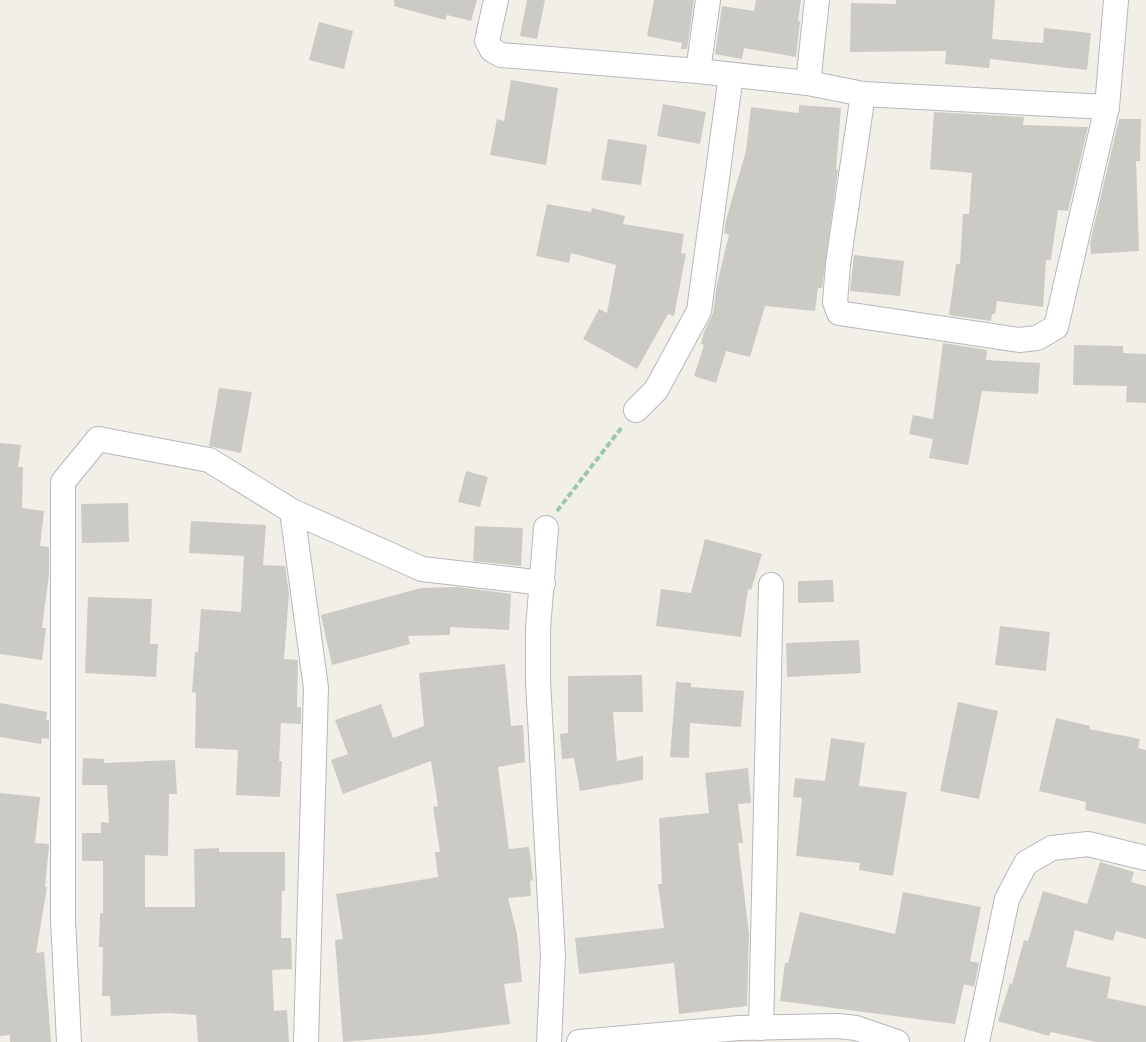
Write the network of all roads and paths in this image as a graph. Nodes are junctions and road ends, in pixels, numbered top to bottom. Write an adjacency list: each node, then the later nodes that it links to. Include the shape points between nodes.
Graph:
1 (496, 0): 5 (street, via 487,41 501,55)
2 (708, 0): 5 (street)
3 (817, 0): 7 (street)
4 (1116, 0): 9 (street)
5 (698, 71): 6 (street)
6 (731, 75): 7 (street); 10 (street, via 699,311 656,390)
7 (808, 83): 8 (street)
8 (863, 94): 9 (street); 9 (street, via 838,264 835,302 839,313 1019,340 1037,338 1056,327)
9 (1107, 107)
10 (636, 410): 12 (path)
11 (292, 511): 13 (street, via 422,569); 17 (street, via 209,460 98,439 63,482 63,919); 18 (street, via 315,688)
12 (546, 528): 13 (street)
13 (543, 583): 19 (street, via 538,670 553,957)
14 (771, 585): 16 (street)
15 (1146, 858): 22 (street, via 1088,844 1052,848 1026,863 1007,899)
16 (746, 1033): 20 (street); 21 (street, via 837,1026)
17 (69, 1042)
18 (306, 1042)
19 (549, 1042)
20 (579, 1042)
21 (897, 1042)
22 (976, 1042)

